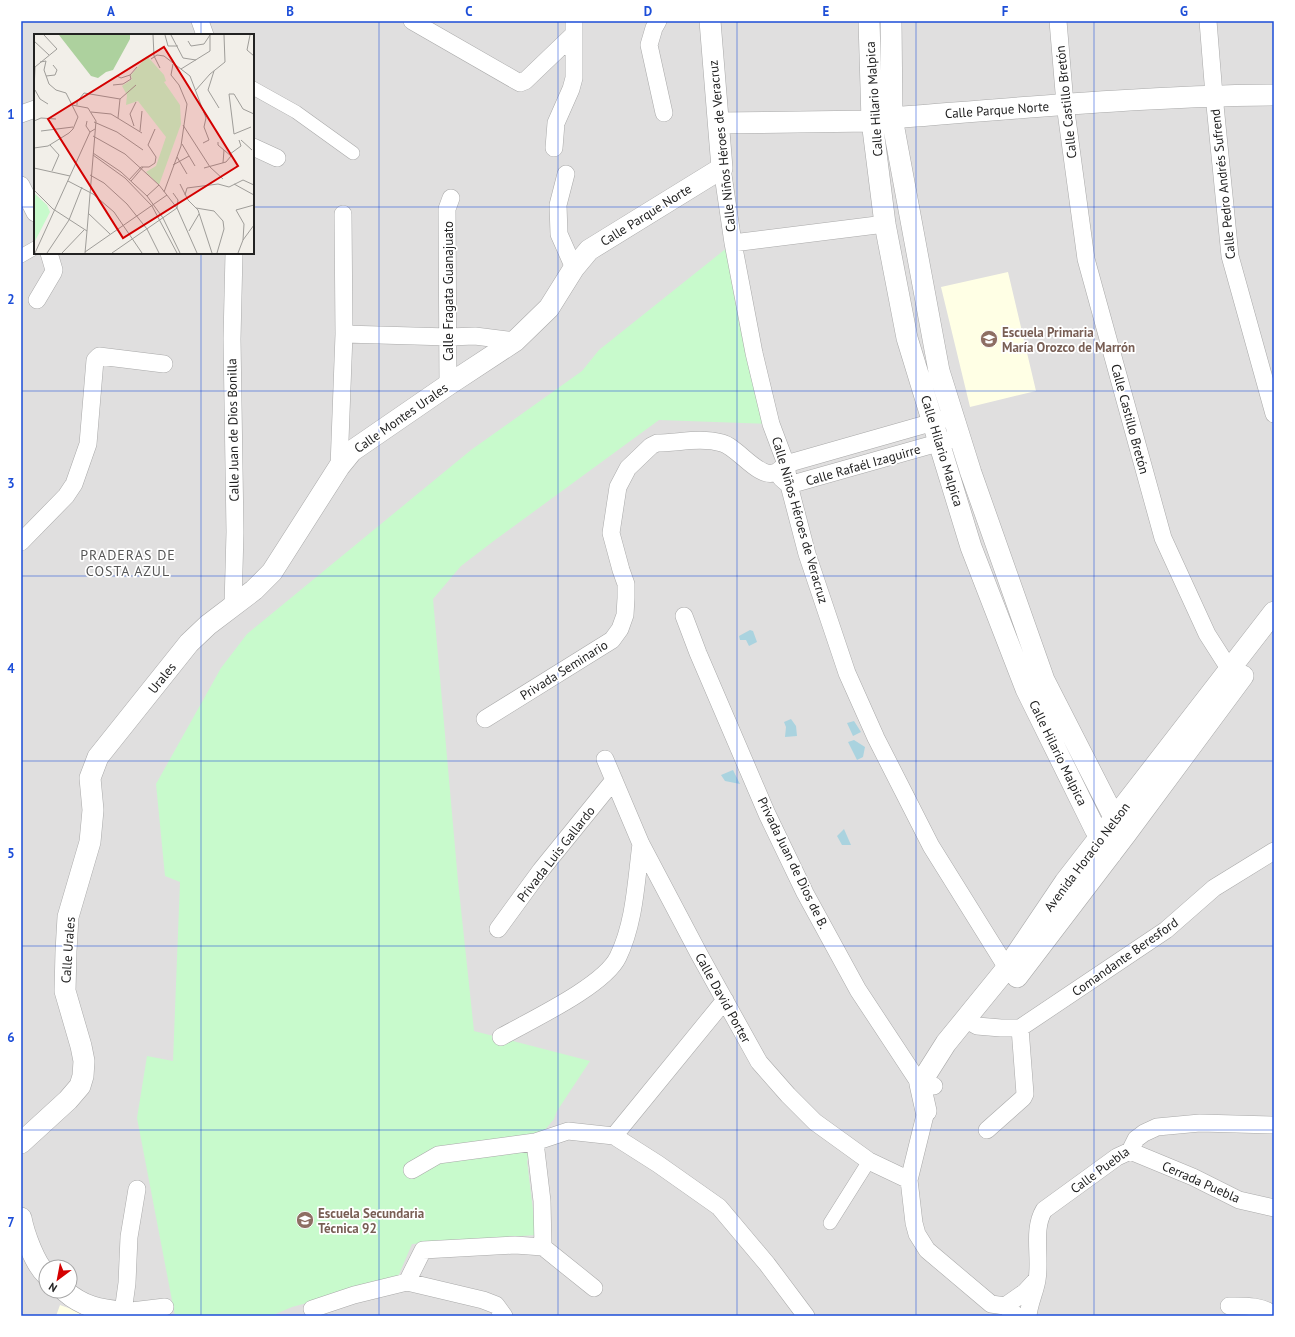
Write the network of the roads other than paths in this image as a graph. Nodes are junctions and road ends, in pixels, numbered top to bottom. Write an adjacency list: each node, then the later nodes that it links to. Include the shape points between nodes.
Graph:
1 (200, 21): 10 (street)
2 (412, 21): 9 (street, via 520,83 525,81)
3 (658, 21): 16 (street, via 649,45)
4 (710, 21): 19 (street, Calle Niños Héroes de Veracruz)
5 (869, 21): 18 (street, Calle Hilario Malpica)
6 (891, 21): 18 (street, Calle Hilario Malpica)
7 (1058, 21): 14 (street, Calle Castillo Bretón)
8 (1208, 21): 12 (street, Calle Pedro Andrés Sufrend)
9 (574, 28): 21 (street, via 574,78 556,123)
10 (206, 34)
11 (254, 89): 22 (street, via 296,112)
12 (1214, 95): 13 (street, Calle Parque Norte); 14 (street, Calle Parque Norte); 44 (street, Calle Pedro Andrés Sufrend, via 1230,256)
13 (1274, 95)
14 (1065, 104): 18 (street, Calle Parque Norte); 57 (street, Calle Castillo Bretón, via 1086,259 1163,538 1207,634)
15 (34, 109): 17 (street)
16 (664, 113)
17 (21, 114)
18 (882, 119): 19 (street, Calle Parque Norte); 31 (street, Calle Hilario Malpica); 45 (street, Calle Hilario Malpica, via 939,371)
19 (719, 123): 24 (street, Calle Niños Héroes de Veracruz)
20 (254, 146): 23 (street)
21 (554, 148)
22 (353, 153)
23 (277, 158)
24 (722, 168): 32 (street, Calle Niños Héroes de Veracruz); 37 (street, Calle Parque Norte, via 590,250)
25 (566, 174): 37 (street, via 558,205 559,234)
26 (21, 185): 29 (street)
27 (34, 186): 29 (street)
28 (451, 198): 40 (street, Calle Fragata Guanajuato, via 447,209)
29 (33, 209)
30 (343, 214): 39 (street)
31 (885, 224): 32 (street); 46 (street, Calle Hilario Malpica, via 907,338)
32 (733, 244): 50 (street, Calle Niños Héroes de Veracruz, via 754,354)
33 (34, 249): 36 (street)
34 (50, 254): 38 (street, via 54,270)
35 (234, 254): 53 (street, Calle Juan de Dios Bonilla)
36 (21, 256)
37 (574, 268): 41 (street, Calle Montes Urales, via 549,308)
38 (37, 300)
39 (344, 334): 40 (street); 49 (street)
40 (449, 337): 41 (street, via 475,336); 43 (street, Calle Fragata Guanajuato)
41 (515, 341): 43 (street, Calle Montes Urales)
42 (164, 364): 52 (street, via 96,357 88,444 74,484 66,496)
43 (448, 385): 49 (street, Calle Montes Urales, via 352,451)
44 (1274, 414)
45 (954, 416): 46 (street, Calle Rafaél Izaguirre); 47 (street, Calle Hilario Malpica)
46 (933, 423): 48 (street, Calle Hilario Malpica); 50 (street, Calle Rafaél Izaguirre)
47 (959, 436): 48 (street, Calle Rafaél Izaguirre); 62 (street, Calle Hilario Malpica, via 1044,680)
48 (940, 443): 51 (street, Calle Rafaél Izaguirre); 64 (street, Calle Hilario Malpica, via 971,547 1026,689)
49 (339, 467): 53 (street, Calle Montes Urales, via 272,572)
50 (781, 469): 51 (street); 58 (street, Privada Seminario, via 765,473 723,443 702,440 657,443 651,446 628,468 618,487 614,508 611,533 626,584 625,616 620,629 612,640)
51 (789, 485): 67 (street, Calle Niños Héroes de Veracruz, via 807,554 847,673 876,738 930,846)
52 (21, 542)
53 (234, 606): 59 (street, Urales, via 208,625 190,644)
54 (1274, 612): 56 (street, Avenida Horacio Nelson)
55 (684, 616): 72 (street, Privada Juan de Dios de B., via 764,807 805,893 858,990)
56 (1263, 642): 57 (street, Avenida Horacio Nelson)
57 (1236, 674): 62 (street, Avenida Horacio Nelson)
58 (485, 719)
59 (98, 757): 78 (street, Calle Urales, via 90,778 93,810 90,842 68,917 66,951 65,991 81,1046 83,1076 80,1086 68,1100)
60 (605, 759): 61 (street, Calle David Porter)
61 (614, 780): 63 (street, Calle David Porter); 66 (street, Privada Luis Gallardo, via 541,870)
62 (1120, 826): 64 (street, Avenida Horacio Nelson)
63 (642, 844): 68 (street, Calle David Porter); 71 (street, via 628,931 618,958 610,968 574,997)
64 (1105, 846): 67 (street, Avenida Horacio Nelson, via 1065,882)
65 (1274, 851): 70 (street, Comandante Beresford, via 1214,888 1166,930)
66 (498, 929)
67 (1013, 972): 69 (street, Avenida Horacio Nelson)
68 (725, 1000): 76 (street); 80 (street, Calle David Porter, via 759,1062 788,1095 815,1122)
69 (971, 1022): 70 (street, via 1001,1028); 72 (street, Avenida Horacio Nelson, via 946,1043)
70 (1020, 1028): 75 (street, via 1023,1098)
71 (501, 1037)
72 (927, 1085): 73 (street)
73 (926, 1111): 82 (street)
74 (1272, 1125): 79 (street, Calle Puebla, via 1200,1123 1157,1127 1136,1139)
75 (987, 1130)
76 (614, 1136): 77 (street, via 568,1131); 100 (street, via 719,1207)
77 (535, 1142): 81 (street, via 438,1155); 87 (street, via 542,1202)
78 (21, 1143)
79 (1130, 1151): 84 (street, Cerrada Puebla, via 1193,1177 1239,1200); 89 (street, Calle Puebla, via 1117,1157 1044,1210 1038,1226)
80 (869, 1160): 82 (street, Calle David Porter); 86 (street)
81 (412, 1170)
82 (909, 1180): 96 (street, via 914,1223 917,1234 927,1250)
83 (137, 1189): 97 (street)
84 (1274, 1208)
85 (21, 1218): 88 (street)
86 (830, 1223)
87 (543, 1247): 90 (street, via 516,1245 423,1250); 91 (street)
88 (38, 1263)
89 (1037, 1279): 96 (street, via 1025,1292); 101 (street, Calle Puebla)
90 (407, 1282): 95 (street); 99 (street, via 483,1300 496,1305)
91 (594, 1288)
92 (74, 1299): 97 (street, via 96,1309)
93 (1229, 1306): 98 (street, via 1247,1306 1269,1311)
94 (165, 1307): 97 (street)
95 (312, 1309)
96 (1000, 1310)
97 (122, 1314)
98 (1274, 1315)
99 (504, 1316)
100 (806, 1316)
101 (1028, 1316)

